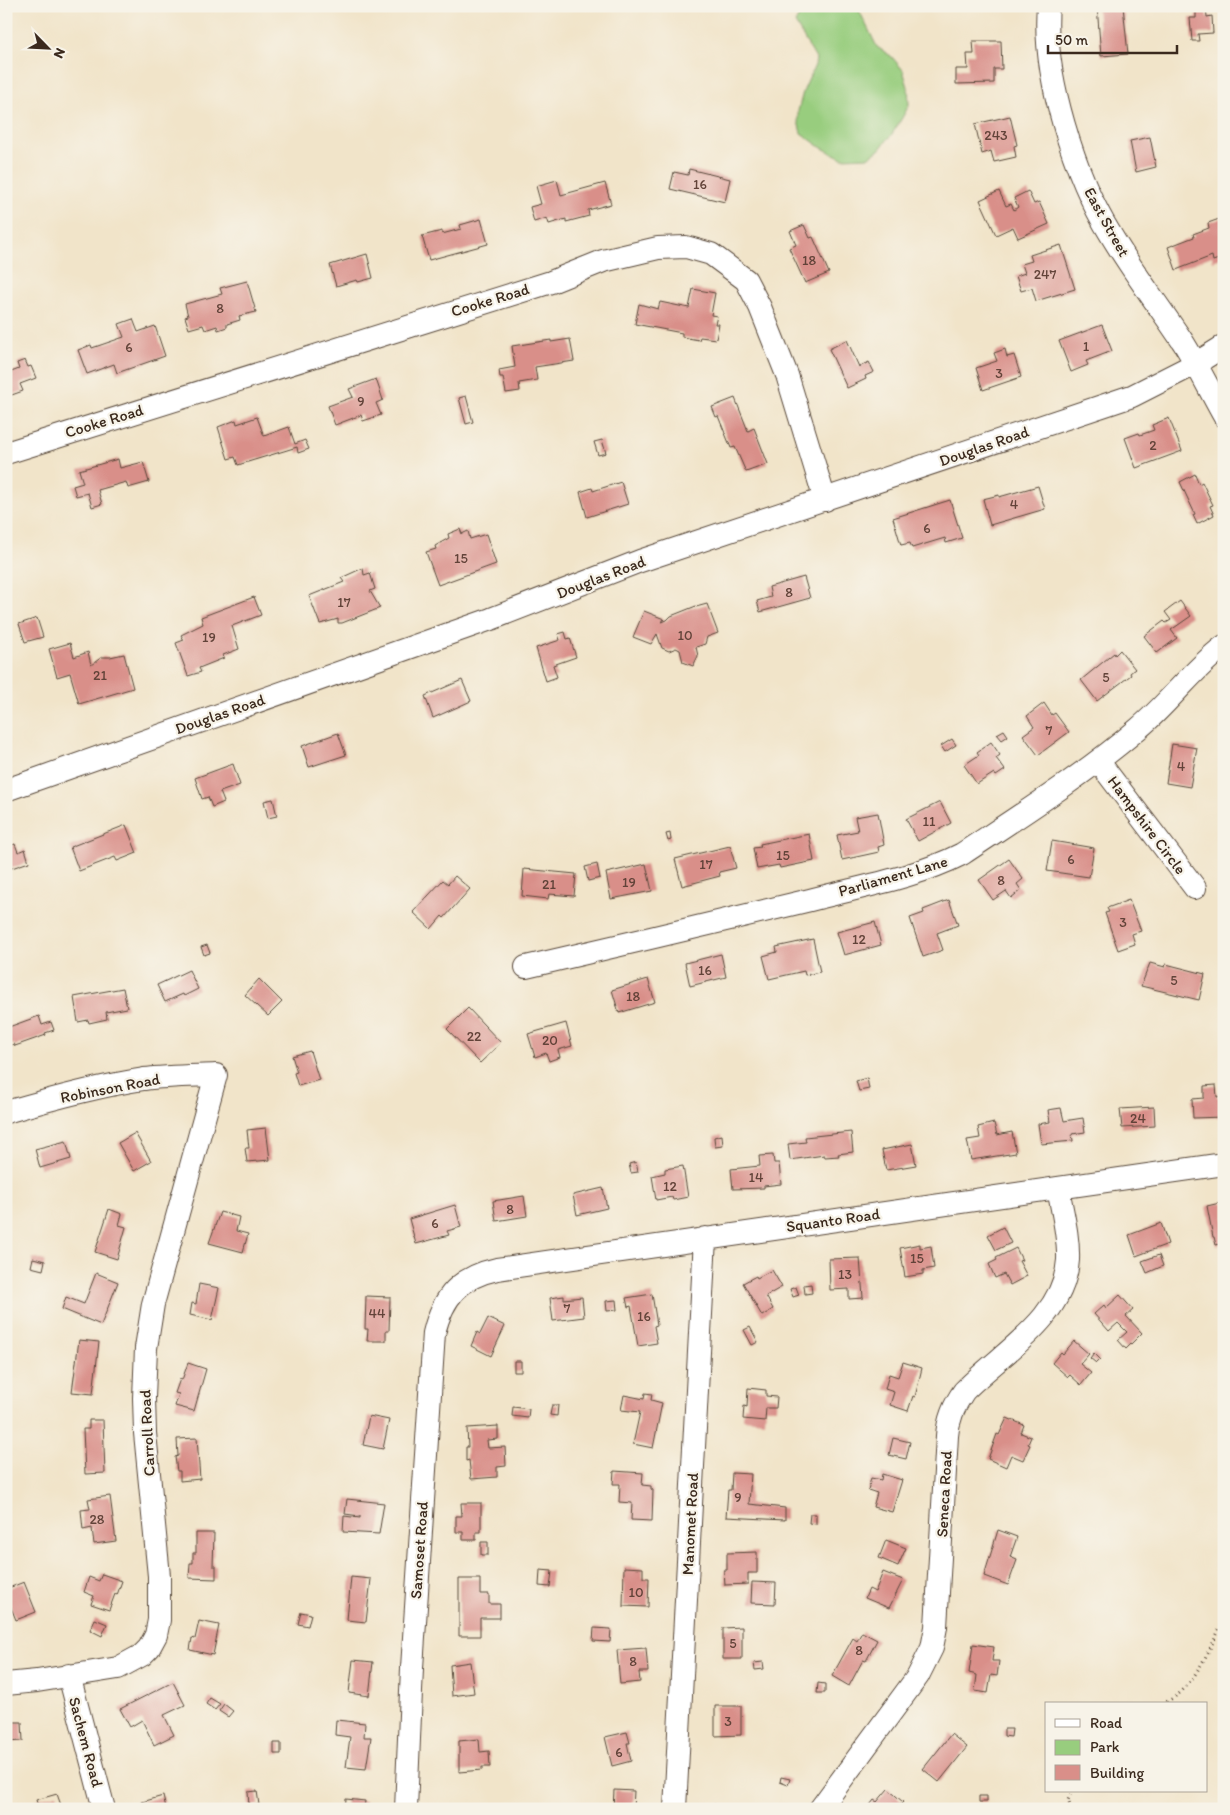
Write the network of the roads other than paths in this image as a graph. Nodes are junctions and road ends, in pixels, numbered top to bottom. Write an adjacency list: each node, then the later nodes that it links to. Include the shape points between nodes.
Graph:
1 (1048, 6): 3 (street, East Street, via 1053,84 1072,150 1089,192 1110,234)
2 (1224, 346): 3 (street, Douglas Road)
3 (1195, 364): 4 (street, East Street); 6 (street, Douglas Road, via 1132,396)
4 (1224, 416)
5 (6, 453): 6 (street, Cooke Road, via 551,282 604,261 658,248 686,247 712,254 746,280 787,376)
6 (825, 500): 9 (street, Douglas Road, via 640,562 482,622)
7 (1224, 646): 8 (street, Parliament Lane, via 1209,657 1153,716)
8 (1099, 762): 10 (street, Hampshire Circle); 11 (street, Parliament Lane, via 962,854 935,867 770,910)
9 (6, 790)
10 (1195, 888)
11 (526, 967)
12 (216, 1075): 13 (street, Robinson Road, via 130,1082); 18 (street, Carroll Road, via 153,1304 146,1348 145,1433 158,1576 158,1628 149,1648 128,1664)
13 (6, 1112)
14 (1224, 1164): 15 (street, Squanto Road)
15 (1058, 1188): 16 (street, Squanto Road); 23 (street, Seneca Road, via 1068,1250 1059,1295 1039,1322 964,1391 950,1416 937,1622 928,1658)
16 (705, 1238): 17 (street, Squanto Road, via 497,1269 468,1278); 22 (street, Manomet Road)
17 (450, 1296): 21 (street, Samoset Road, via 436,1323 433,1340)
18 (68, 1676): 19 (street, Carroll Road); 20 (street, Sachem Road)
19 (6, 1684)
20 (104, 1809)
21 (406, 1809)
22 (674, 1809)
23 (820, 1809)

